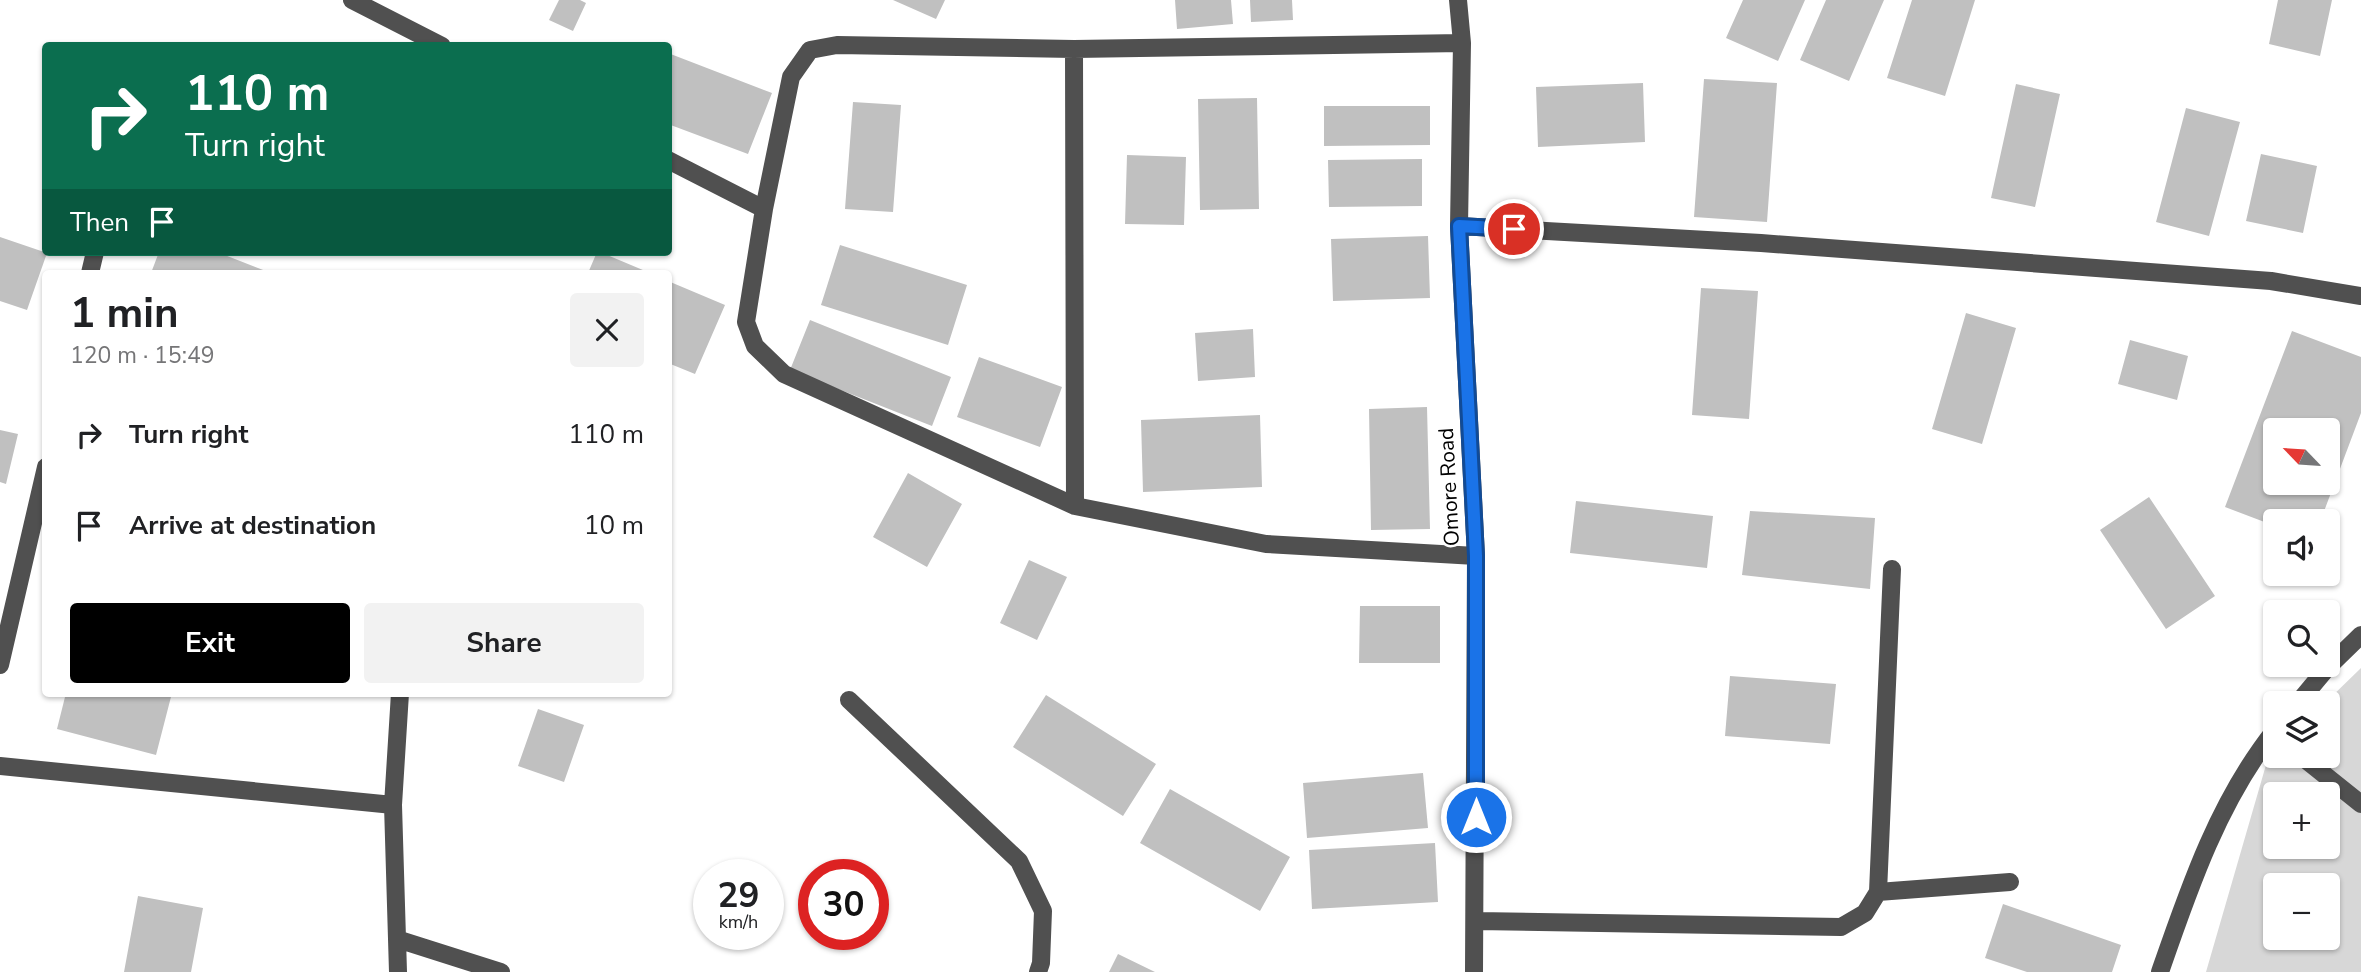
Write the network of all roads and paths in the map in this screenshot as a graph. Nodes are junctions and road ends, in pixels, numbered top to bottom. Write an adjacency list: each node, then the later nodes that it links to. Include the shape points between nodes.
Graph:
1 (352, 0): 3 (street)
2 (1458, 0): 4 (street, Omore Road)
3 (434, 42)
4 (1462, 43): 5 (street); 8 (street, Omore Road)
5 (1074, 49): 7 (street, via 837,45 810,50 791,77); 11 (street)
6 (672, 162): 7 (street)
7 (764, 209): 11 (street, via 746,322 755,346 783,374)
8 (1459, 226): 9 (street, via 2271,281); 12 (street, Omore Road)
9 (2361, 296)
10 (42, 484): 15 (street)
11 (1074, 506): 12 (street, via 1266,544)
12 (1476, 556): 26 (street, Omore Road)
13 (1892, 569): 25 (street)
14 (2361, 635): 16 (street)
15 (0, 665)
16 (2308, 691)
17 (400, 697): 23 (street)
18 (849, 700): 30 (street, via 1019,861 1043,911)
19 (2263, 748): 32 (street, via 2237,784)
20 (0, 766): 23 (street)
21 (2316, 768): 22 (street)
22 (2361, 804)
23 (393, 805): 27 (street)
24 (2010, 882): 25 (street)
25 (1878, 892): 26 (street, via 1865,913 1841,927)
26 (1476, 921): 31 (street, Omore Road)
27 (397, 939): 28 (street); 29 (street)
28 (398, 972)
29 (501, 972)
30 (1038, 972)
31 (1475, 972)
32 (2160, 972)

